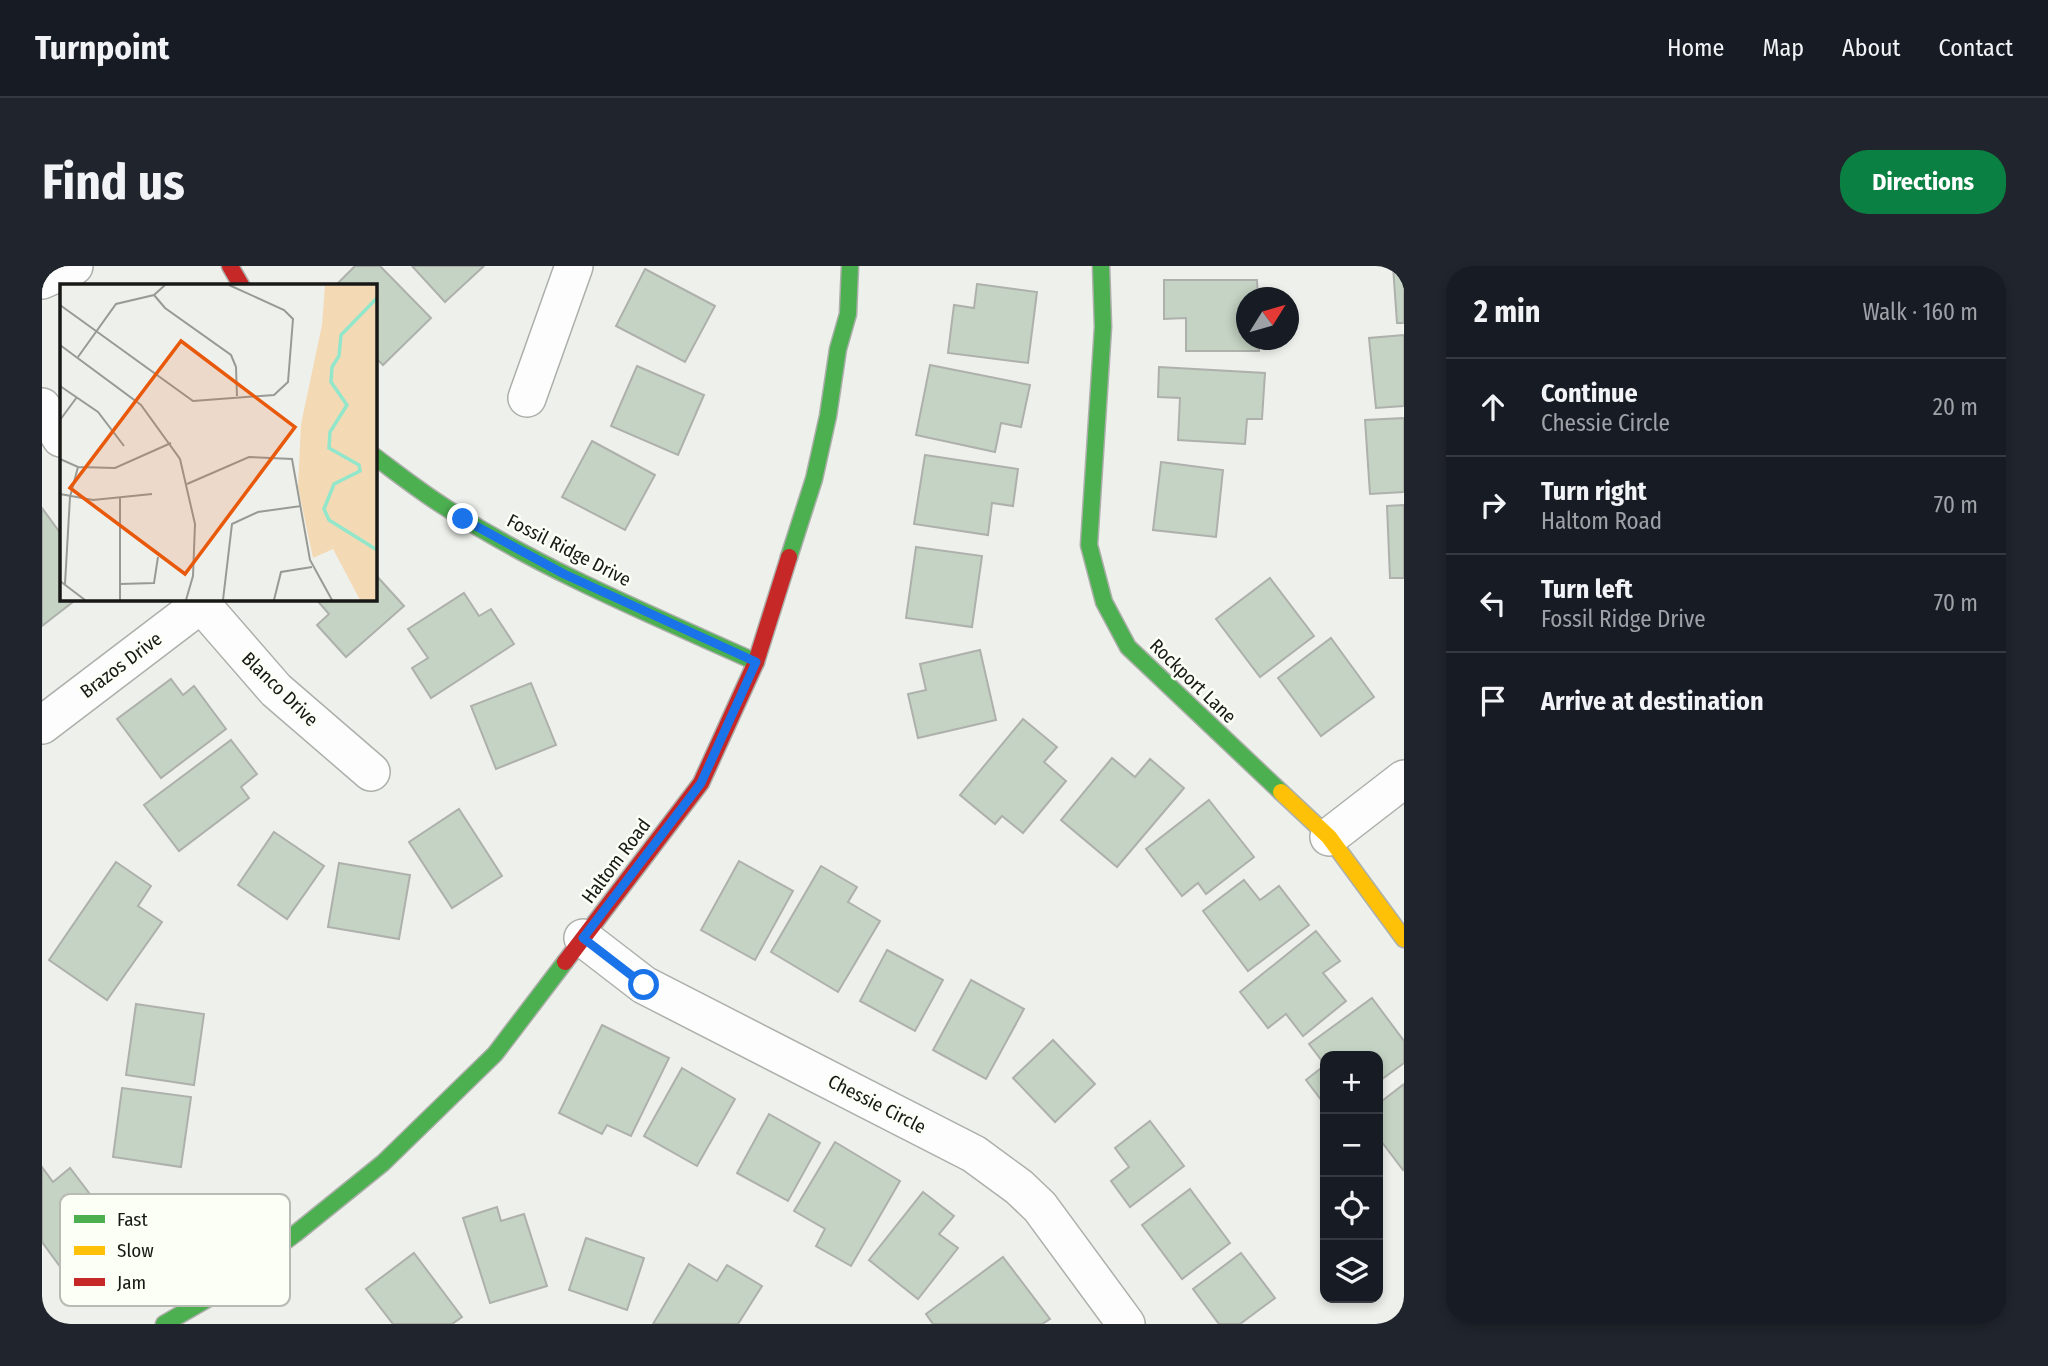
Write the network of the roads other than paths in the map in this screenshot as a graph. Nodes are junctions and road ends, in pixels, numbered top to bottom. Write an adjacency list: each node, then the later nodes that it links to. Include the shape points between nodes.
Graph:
1 (74, 266): 6 (street)
2 (230, 266): 7 (main road)
3 (574, 266): 8 (street)
4 (850, 266): 13 (main road, Haltom Road, via 848,314 814,479)
5 (1101, 266): 17 (main road, Rockport Lane, via 1103,327 1090,545 1104,602 1128,647)
6 (42, 280)
7 (240, 284)
8 (527, 398)
9 (42, 407): 10 (street)
10 (60, 436)
11 (376, 458): 13 (main road, Fossil Ridge Drive, via 453,513 564,574)
12 (198, 601): 14 (street, Brazos Drive); 15 (street, Blanco Drive, via 276,690)
13 (756, 662): 18 (main road, Haltom Road, via 701,783)
14 (42, 725)
15 (371, 772)
16 (1404, 779): 17 (street)
17 (1329, 837): 19 (main road, Rockport Lane)
18 (583, 938): 20 (main road, Haltom Road, via 495,1054 383,1163); 23 (street, Chessie Circle, via 644,985 974,1154 1040,1207)
19 (1404, 939)
20 (290, 1238)
21 (195, 1306): 22 (main road, Haltom Road)
22 (163, 1324)
23 (1126, 1324)

